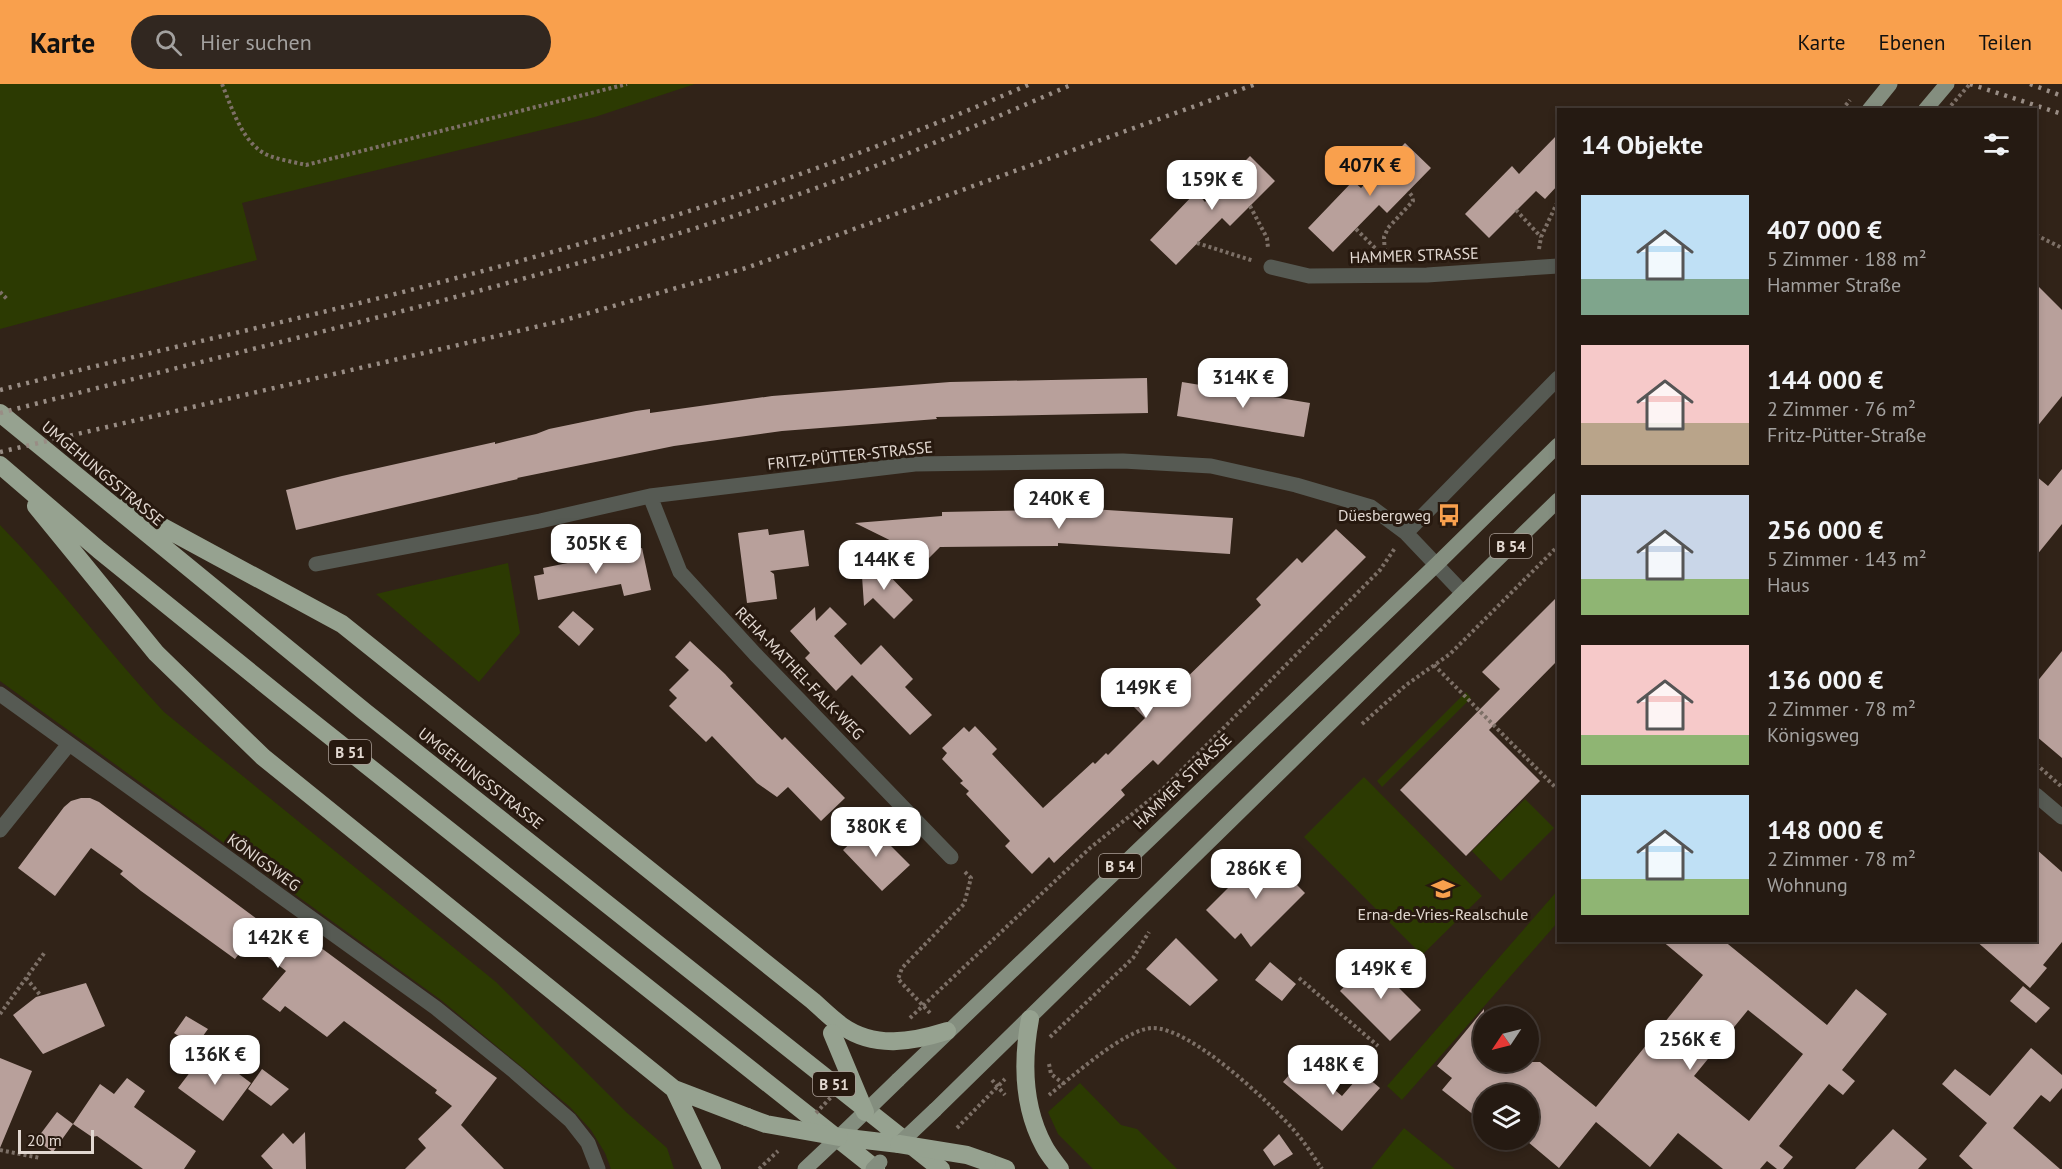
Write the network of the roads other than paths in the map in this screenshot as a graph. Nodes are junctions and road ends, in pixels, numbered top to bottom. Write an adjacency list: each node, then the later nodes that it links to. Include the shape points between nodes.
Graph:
1 (1947, 84): 3 (main road)
2 (1887, 88): 4 (main road)
3 (1927, 107)
4 (1871, 108)
5 (1557, 266): 6 (street, HAMMER STRASSE, via 1309,276)
6 (1271, 267)
7 (1557, 379): 14 (street)
8 (0, 413): 11 (highway, UMGEHUNGSSTRASSE / B 51)
9 (1557, 446): 16 (main road, HAMMER STRASSE / B 54)
10 (3, 467): 27 (highway, via 156,653 263,757); 32 (highway, B 51, via 287,702)
11 (88, 486): 24 (highway, via 342,624); 36 (highway, UMGEHUNGSSTRASSE / B 51, via 365,712)
12 (650, 496): 14 (street, FRITZ-PÜTTER-STRASSE, via 915,464 1123,461 1211,466 1296,485 1371,507); 15 (street, FRITZ-PÜTTER-STRASSE); 23 (street, REHA-MATHEL-FALK-WEG, via 680,572)
13 (1557, 501): 17 (main road, B 54)
14 (1406, 533): 16 (street, FRITZ-PÜTTER-STRASSE)
15 (316, 564)
16 (1437, 564): 17 (street, FRITZ-PÜTTER-STRASSE); 26 (main road, HAMMER STRASSE / B 54)
17 (1464, 593): 25 (main road, B 54)
18 (0, 694): 19 (street, KÖNIGSWEG)
19 (69, 744): 22 (street); 33 (street, KÖNIGSWEG, via 436,1008 570,1120 588,1143)
20 (2037, 796): 21 (street)
21 (2062, 817)
22 (0, 830)
23 (951, 857)
24 (813, 1001): 26 (highway, via 843,1027 865,1038 893,1043); 28 (highway, bridge, via 832,1034)
25 (1030, 1019): 31 (main road, B 54, bridge); 38 (highway, via 1025,1060 1029,1107 1044,1148)
26 (947, 1031): 28 (main road, HAMMER STRASSE / B 54, bridge)
27 (674, 1089): 29 (highway, bridge, via 766,1124); 34 (highway)
28 (865, 1112): 29 (main road, HAMMER STRASSE); 30 (highway)
29 (839, 1137): 30 (highway); 35 (main road, HAMMER STRASSE, bridge)
30 (873, 1141): 31 (highway); 32 (highway)
31 (899, 1144): 32 (main road); 37 (highway, bridge, via 967,1155)
32 (878, 1167)
33 (598, 1169)
34 (712, 1169)
35 (805, 1169)
36 (941, 1169)
37 (1006, 1169)
38 (1060, 1169)

